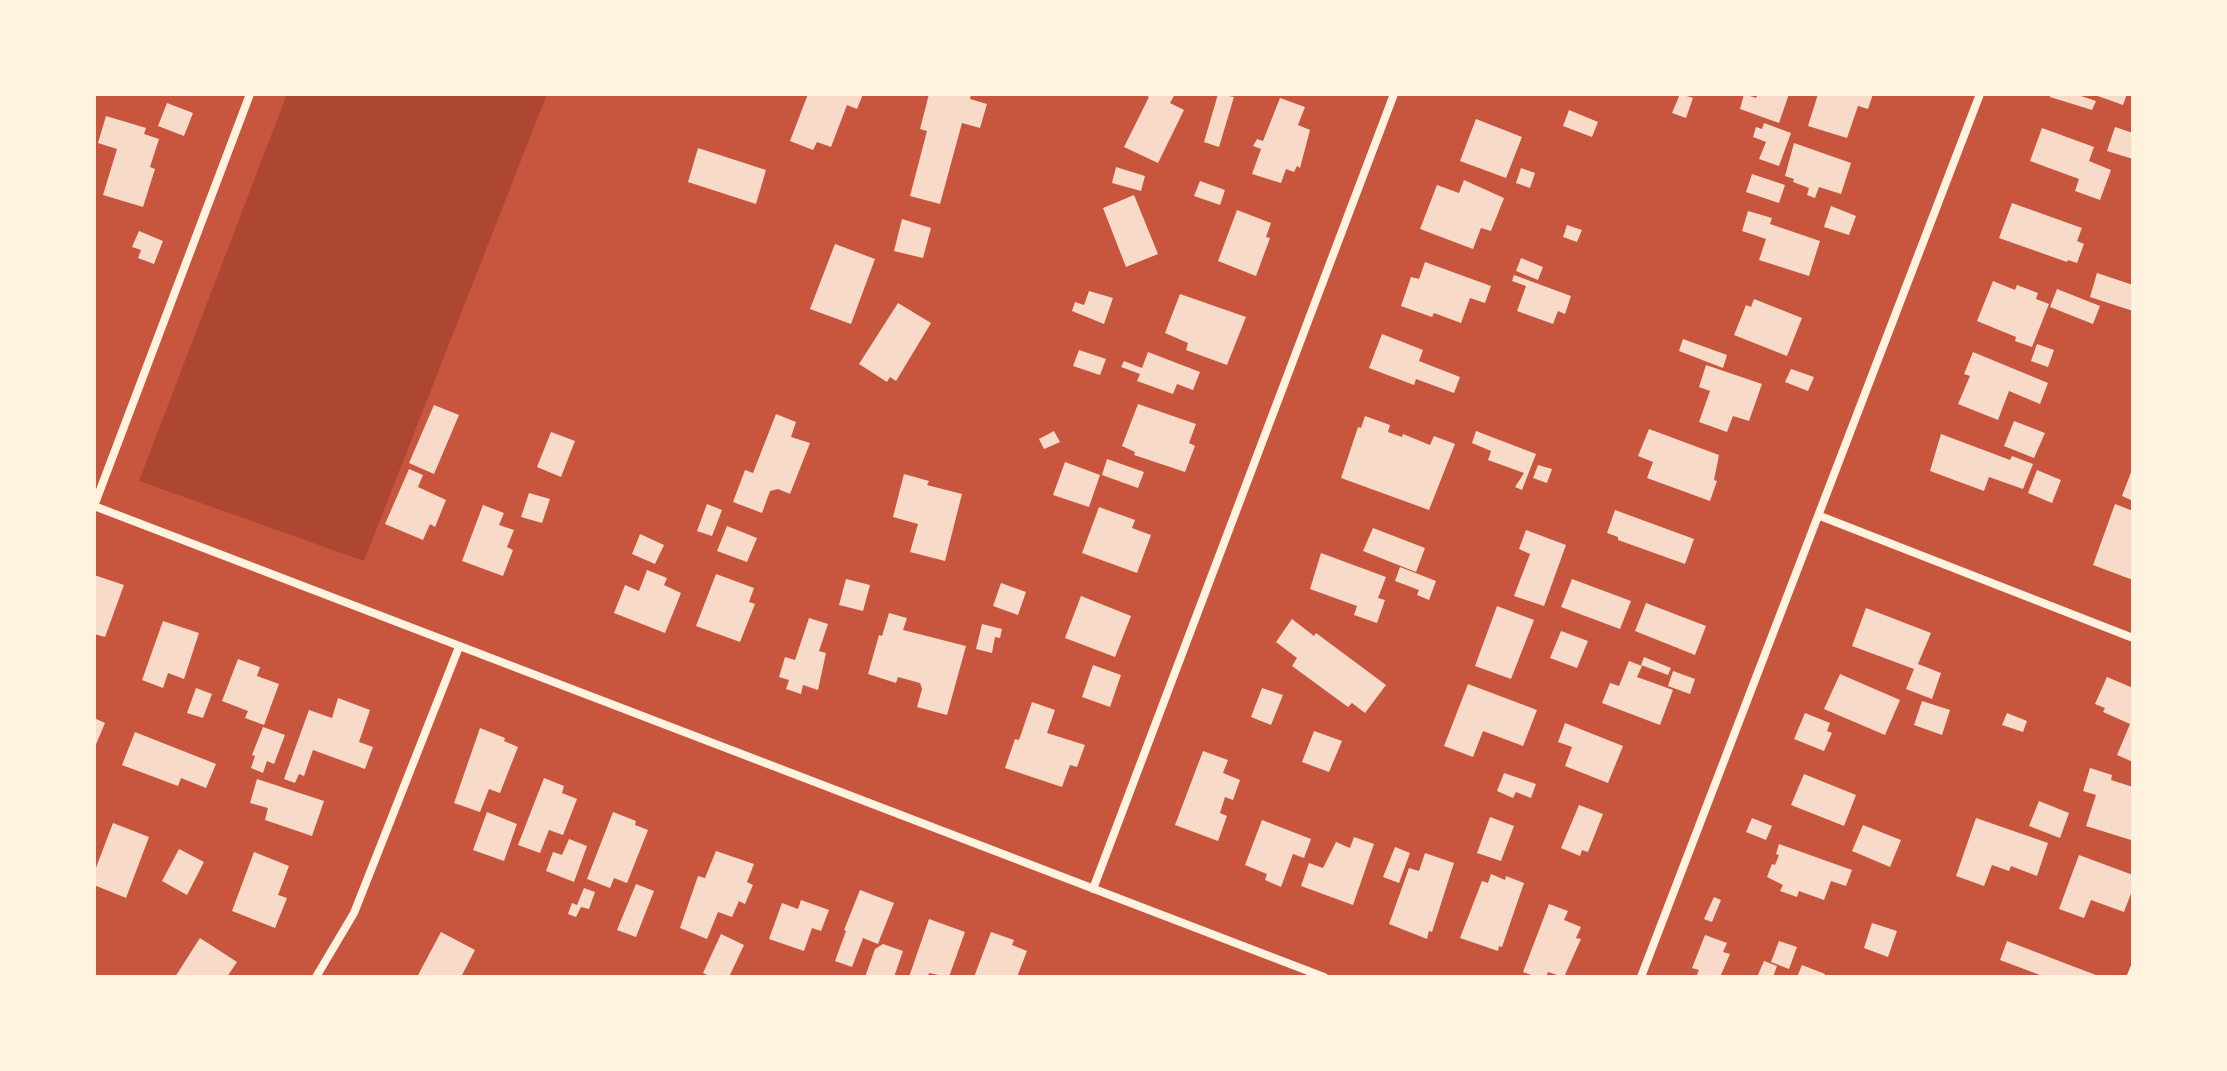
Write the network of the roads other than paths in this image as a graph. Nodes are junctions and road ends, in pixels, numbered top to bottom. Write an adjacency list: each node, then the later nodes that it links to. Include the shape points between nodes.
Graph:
1 (250, 94): 4 (street)
2 (1394, 94): 8 (street)
3 (1980, 94): 5 (street)
4 (94, 506): 7 (street)
5 (1820, 516): 6 (street); 11 (street)
6 (2133, 638)
7 (459, 647): 8 (street); 9 (street, via 354,913)
8 (1093, 889): 10 (street)
9 (316, 977)
10 (1324, 977)
11 (1641, 977)

